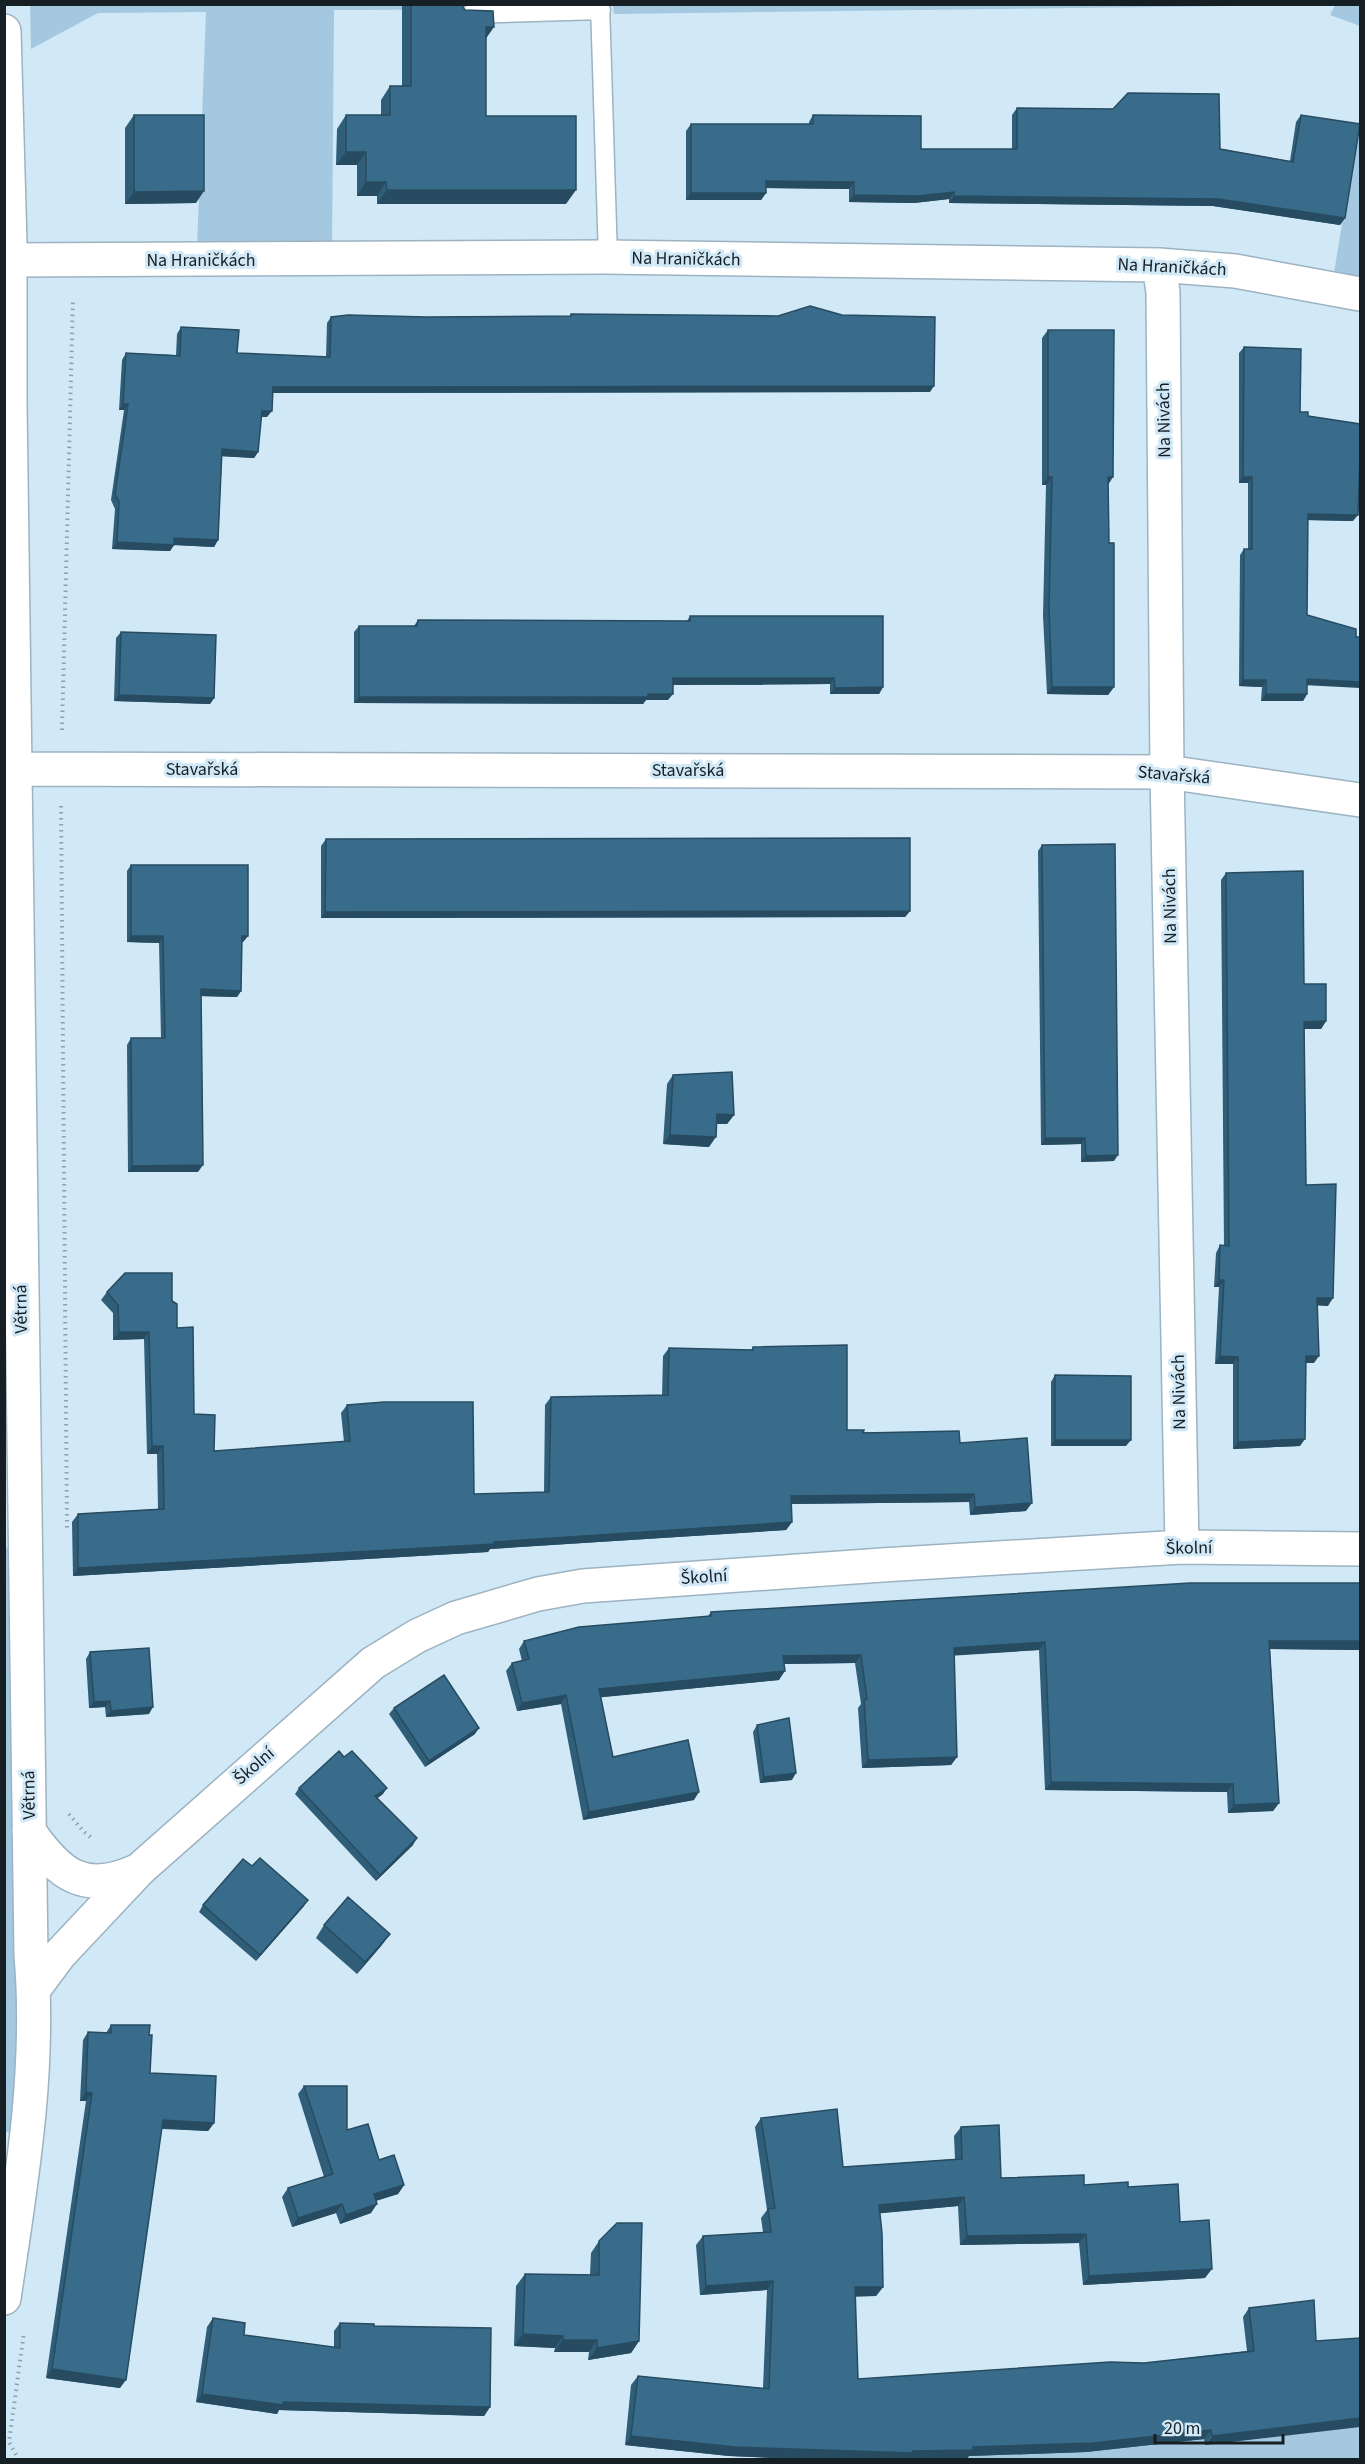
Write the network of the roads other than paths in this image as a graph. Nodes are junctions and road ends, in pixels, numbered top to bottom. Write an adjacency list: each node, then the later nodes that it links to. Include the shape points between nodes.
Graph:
1 (601, 7): 2 (lane); 5 (lane)
2 (460, 14)
3 (4, 31): 4 (street, Větrná)
4 (8, 250): 5 (street, Na Hraničkách, via 74,261); 8 (street, Větrná)
5 (608, 258): 6 (street, Na Hraničkách)
6 (1159, 265): 7 (street, Na Hraničkách, via 1235,270); 9 (street, Na Nivách, via 1163,301)
7 (1360, 294)
8 (14, 769): 9 (street, Stavařská); 11 (street, Větrná)
9 (1167, 772): 10 (street, Stavařská); 13 (street, Na Nivách)
10 (1360, 800)
11 (10, 862): 12 (street, Větrná)
12 (14, 1506): 15 (street, Větrná)
13 (1182, 1547): 14 (street, Školní); 16 (street, Školní, via 583,1586 538,1594 456,1618 373,1663)
14 (1360, 1549)
15 (29, 1831): 16 (street, Školní, via 49,1858 74,1876 106,1882); 17 (street, Větrná)
16 (140, 1869): 17 (street, Školní, via 60,1954)
17 (34, 1989): 18 (street, Větrná, via 29,2125)
18 (4, 2298)

